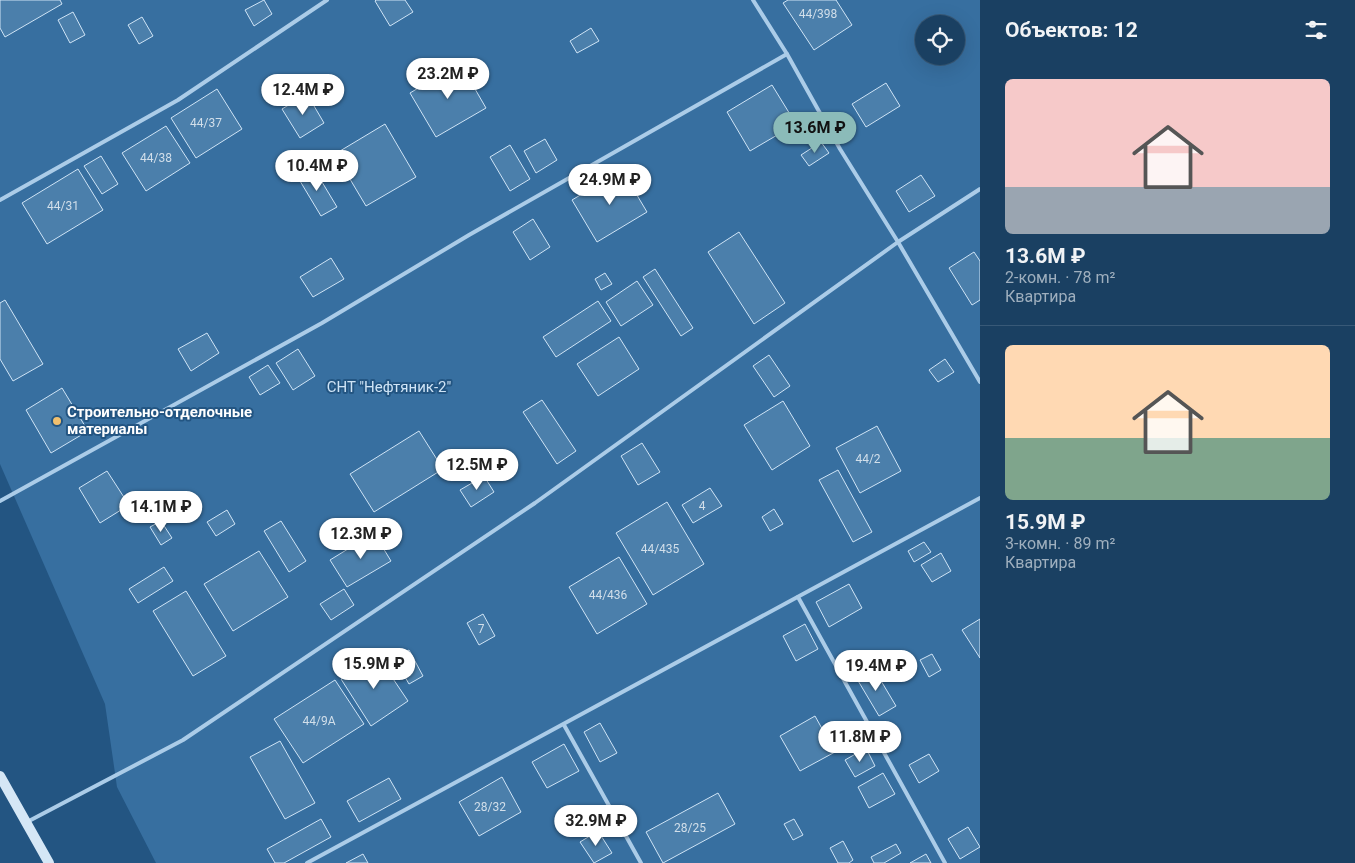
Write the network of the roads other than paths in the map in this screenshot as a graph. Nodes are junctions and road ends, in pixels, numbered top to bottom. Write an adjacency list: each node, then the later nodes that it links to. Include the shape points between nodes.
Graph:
1 (326, 0): 5 (lane, via 178,100)
2 (753, 0): 3 (lane)
3 (786, 54): 6 (lane); 9 (lane, via 322,323)
4 (980, 189): 6 (lane)
5 (0, 200)
6 (898, 242): 7 (lane); 13 (lane, via 535,503 191,734)
7 (980, 382)
8 (980, 498): 10 (lane)
9 (0, 501)
10 (798, 597): 11 (lane); 17 (lane)
11 (564, 725): 15 (lane); 16 (lane)
12 (0, 776): 13 (main road)
13 (26, 822): 14 (main road)
14 (49, 863)
15 (308, 863)
16 (641, 863)
17 (945, 863)

